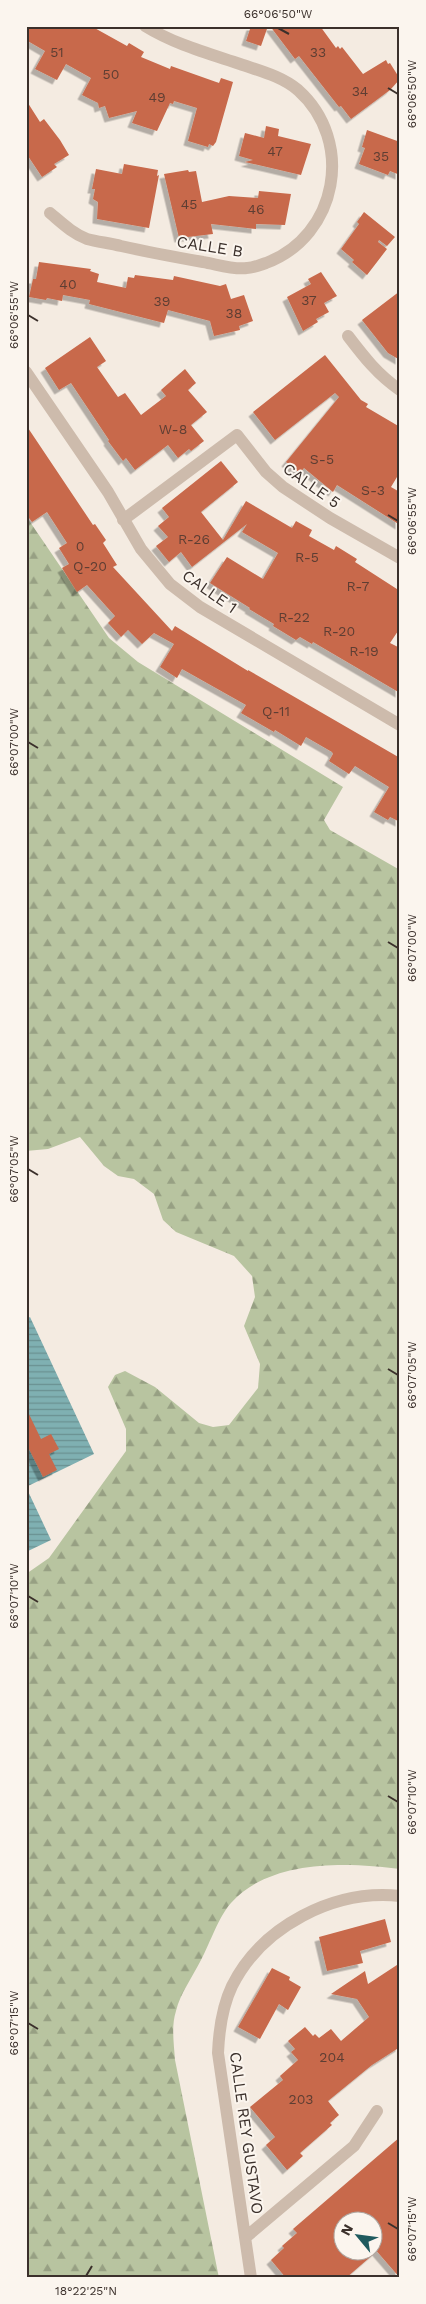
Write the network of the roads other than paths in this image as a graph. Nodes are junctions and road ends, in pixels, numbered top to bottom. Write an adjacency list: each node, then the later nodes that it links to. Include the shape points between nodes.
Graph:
1 (145, 26): 2 (street, CALLE B, via 172,41 281,78 310,101 328,134 332,157 331,186 318,220 287,253 247,268 87,239 68,229)
2 (50, 213)
3 (348, 336): 5 (street, via 382,378)
4 (26, 372): 6 (street, CALLE 1)
5 (400, 390)
6 (124, 520): 7 (street, CALLE 5, via 237,436 266,472 283,487); 8 (street, CALLE 1, via 141,549 170,584 200,607)
7 (400, 558)
8 (400, 725)
9 (400, 1896): 11 (street, CALLE REY GUSTAVO, via 345,1900 295,1919 267,1940 232,1986 219,2028 218,2053)
10 (378, 2111): 11 (street, via 354,2146)
11 (246, 2237): 12 (street, CALLE REY GUSTAVO)
12 (251, 2278)

